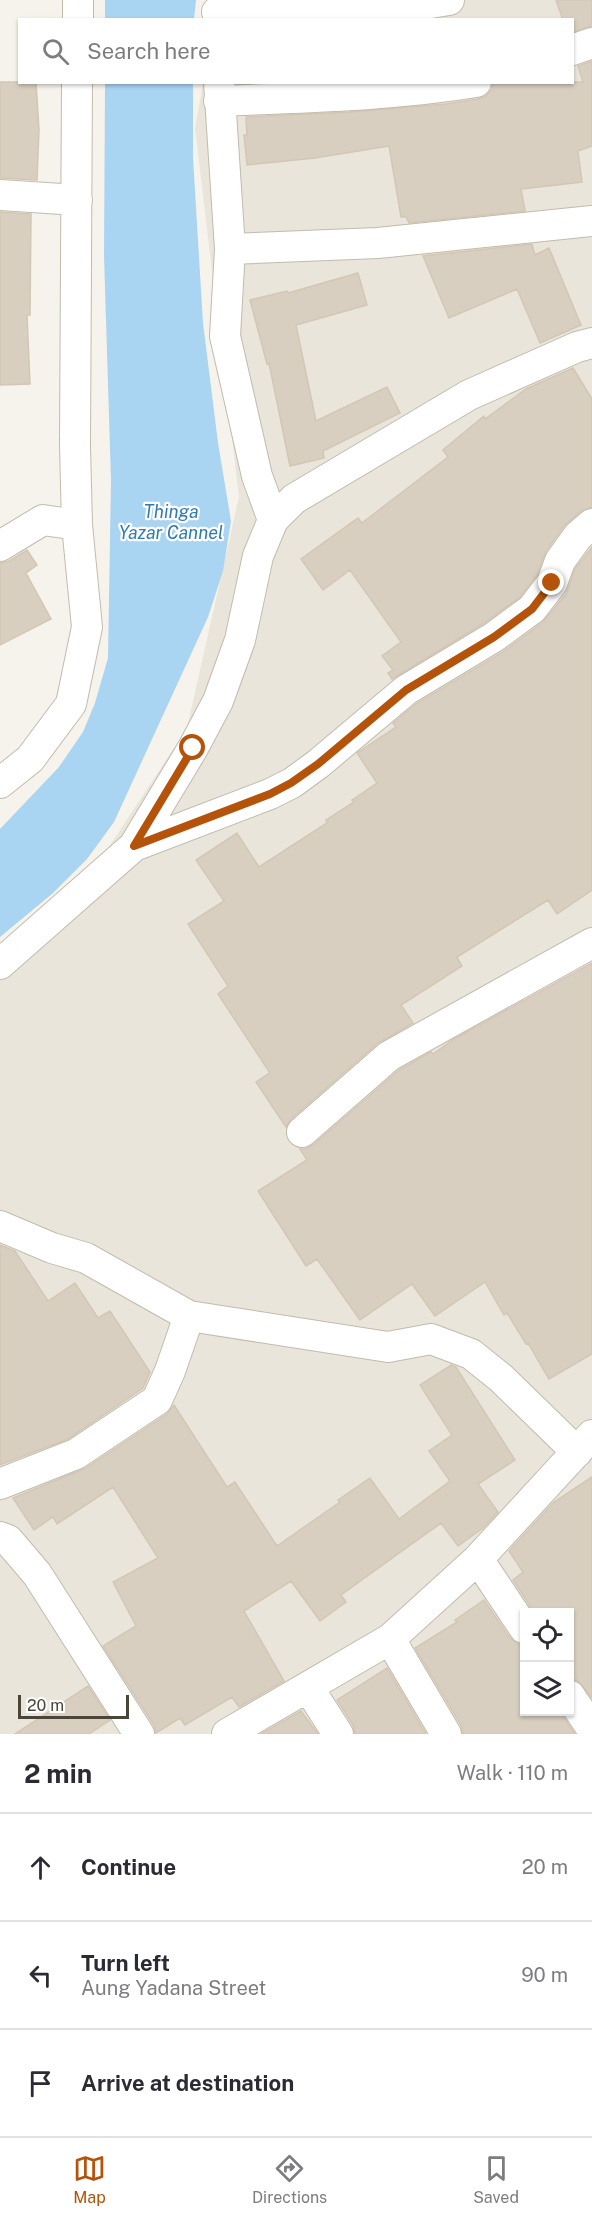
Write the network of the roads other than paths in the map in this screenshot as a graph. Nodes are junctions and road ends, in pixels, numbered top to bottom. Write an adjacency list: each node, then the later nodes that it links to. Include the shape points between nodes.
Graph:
1 (78, 0): 4 (street)
2 (449, 0): 3 (street, via 388,10 294,14)
3 (217, 10)
4 (78, 18)
5 (592, 43): 6 (street)
6 (574, 50)
7 (77, 84): 11 (street)
8 (465, 84): 9 (street, via 324,97)
9 (219, 92): 13 (street)
10 (0, 195): 11 (street)
11 (77, 200): 17 (street)
12 (592, 221): 13 (street, via 378,243)
13 (230, 249): 15 (street, via 225,336 257,476)
14 (592, 343): 15 (street, via 469,395 294,499)
15 (273, 520): 20 (street, via 258,556 240,640 218,701)
16 (592, 524): 20 (street, via 560,561 552,583 532,609 494,637 406,690 309,770 270,794)
17 (77, 525): 18 (street, via 44,520); 19 (street, via 87,627 71,704 30,759)
18 (0, 546)
19 (0, 783)
20 (134, 846): 22 (street)
21 (592, 943): 23 (street, via 389,1056)
22 (0, 964)
23 (302, 1132)
24 (0, 1226): 25 (street, via 86,1258)
25 (189, 1316): 26 (street, via 388,1347 431,1339 471,1354); 27 (street, via 157,1400 76,1454)
26 (585, 1443): 29 (street)
27 (0, 1484)
28 (0, 1537): 35 (street, via 8,1540 37,1574)
29 (478, 1559): 30 (street); 31 (street)
30 (520, 1621)
31 (390, 1640): 32 (street); 38 (street)
32 (308, 1687): 36 (street); 37 (street)
33 (574, 1702): 34 (street)
34 (592, 1729)
35 (139, 1734)
36 (227, 1734)
37 (338, 1734)
38 (446, 1734)

